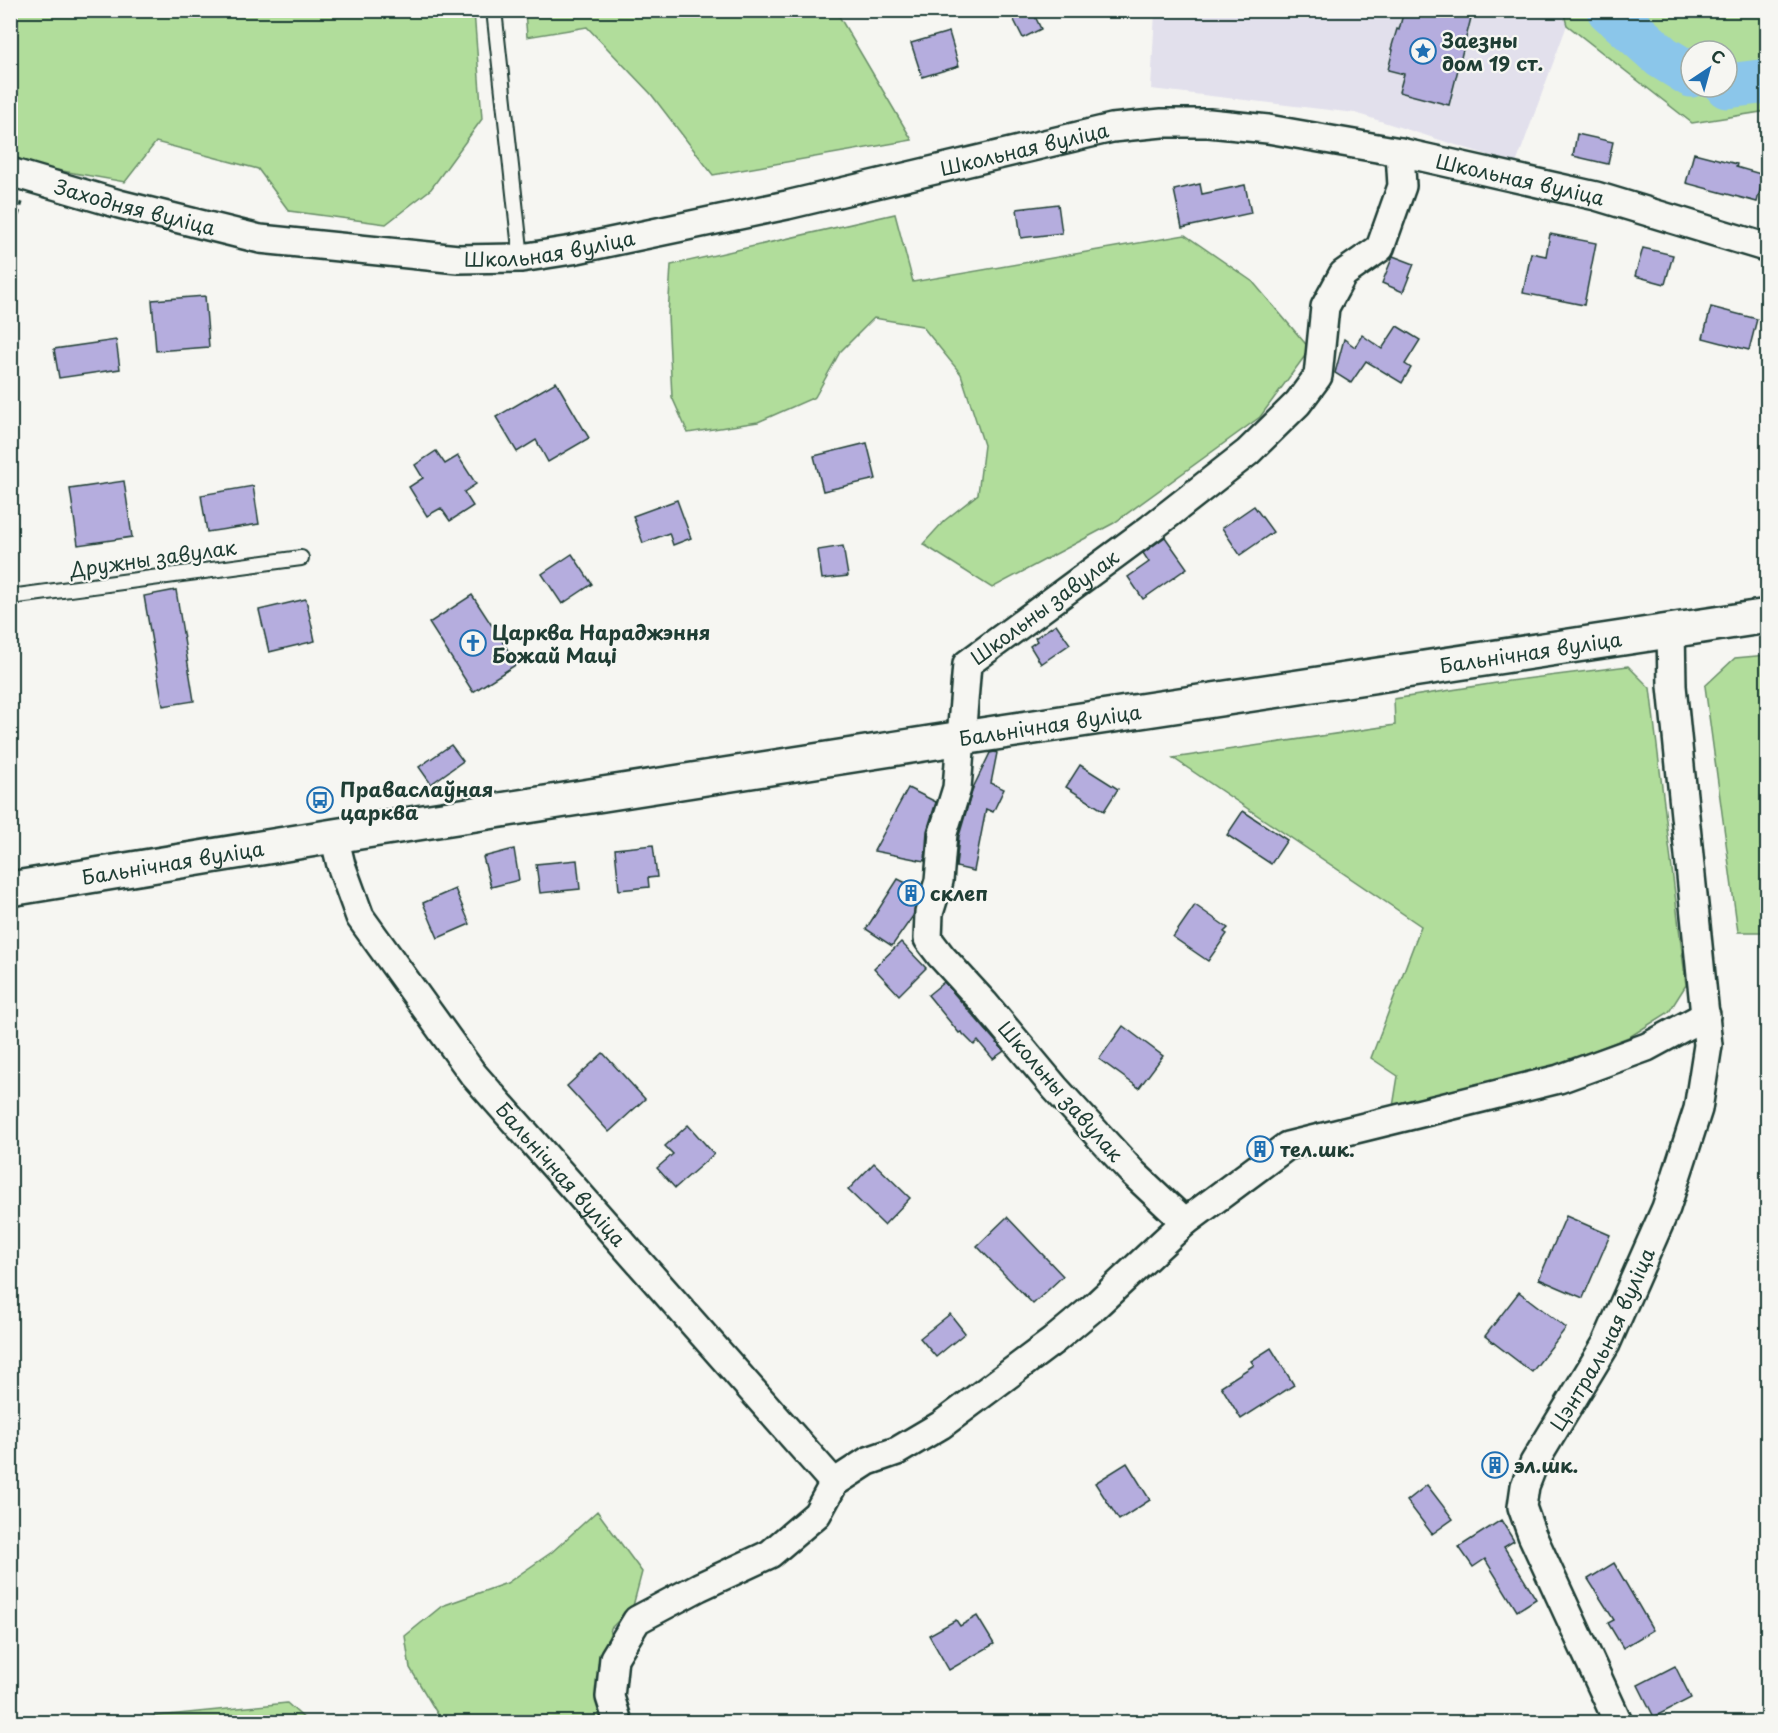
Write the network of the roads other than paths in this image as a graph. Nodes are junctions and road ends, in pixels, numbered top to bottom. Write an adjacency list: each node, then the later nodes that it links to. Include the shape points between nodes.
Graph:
1 (494, 10): 6 (lane)
2 (1400, 152): 5 (street, Школьная вуліца, via 1596,196); 6 (street, Школьная вуліца, via 1209,123 1112,128 787,205); 11 (street, Школьны завулак, via 1402,186 1380,248 1343,274 1324,307 1318,376 1298,403 1248,452 967,664)
3 (19, 174): 4 (street, Заходняя вуліца, via 119,204)
4 (268, 240): 6 (street, Школьная вуліца, via 458,259)
5 (1767, 249)
6 (520, 258)
7 (301, 558): 8 (lane, Дружны завулак)
8 (10, 597)
9 (1767, 616): 10 (street, Бальнічная вуліца)
10 (1671, 629): 11 (street, Бальнічная вуліца); 14 (street, Цэнтральная вуліца, via 1672,686)
11 (962, 738): 12 (street, Бальнічная вуліца); 15 (street, Школьны завулак, via 957,788 943,833 928,939 1055,1088 1133,1173)
12 (334, 836): 13 (street, Бальнічная вуліца); 16 (street, Бальнічная вуліца, via 360,917 473,1074)
13 (10, 889)
14 (1706, 1015): 15 (street, via 1647,1047 1559,1079 1287,1146); 18 (street, Цэнтральная вуліца, via 1708,1045 1698,1109 1666,1208 1606,1344 1534,1463 1522,1507)
15 (1185, 1222): 16 (street, via 1094,1307 941,1425 897,1451 868,1461)
16 (834, 1483): 17 (street, via 817,1514 770,1554 637,1620 614,1658 610,1697)
17 (618, 1722)
18 (1618, 1722)

